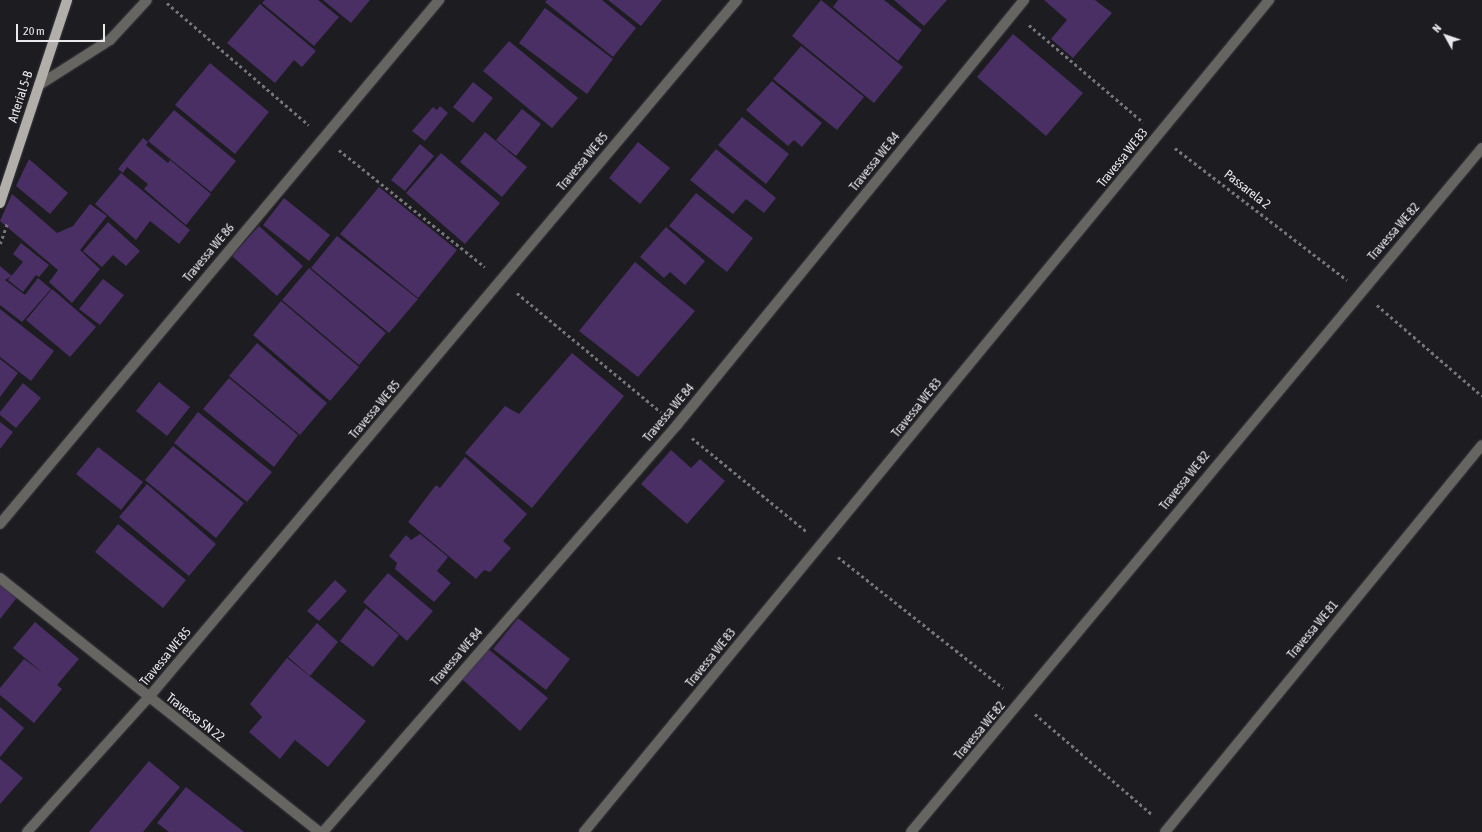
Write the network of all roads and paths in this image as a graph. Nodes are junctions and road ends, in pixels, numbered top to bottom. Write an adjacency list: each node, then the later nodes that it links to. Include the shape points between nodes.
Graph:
1 (68, 0): 8 (main road, Arterial 5-B)
2 (147, 0): 8 (street, via 110,40)
3 (440, 0): 15 (street, Travessa WE 86)
4 (737, 0): 17 (street, Travessa WE 85)
5 (1024, 0): 7 (street, Travessa WE 84)
6 (1269, 0): 9 (street, Travessa WE 83)
7 (1014, 12): 9 (path, Passarela 2); 20 (street, Travessa WE 84, via 677,426)
8 (39, 85): 11 (main road, Arterial 5-B)
9 (1158, 135): 12 (path, Passarela 2); 21 (street, Travessa WE 83)
10 (1482, 148): 12 (street, Travessa WE 82)
11 (0, 203)
12 (1361, 291): 13 (path, Passarela 2); 22 (street, Travessa WE 82)
13 (1482, 396)
14 (1482, 446): 23 (street, Travessa WE 81)
15 (0, 524)
16 (0, 578): 17 (street, Travessa SN 22)
17 (149, 697): 18 (street, Travessa WE 85); 19 (street, Travessa SN 22)
18 (27, 832)
19 (319, 832)
20 (323, 832)
21 (584, 832)
22 (911, 832)
23 (1165, 832)

